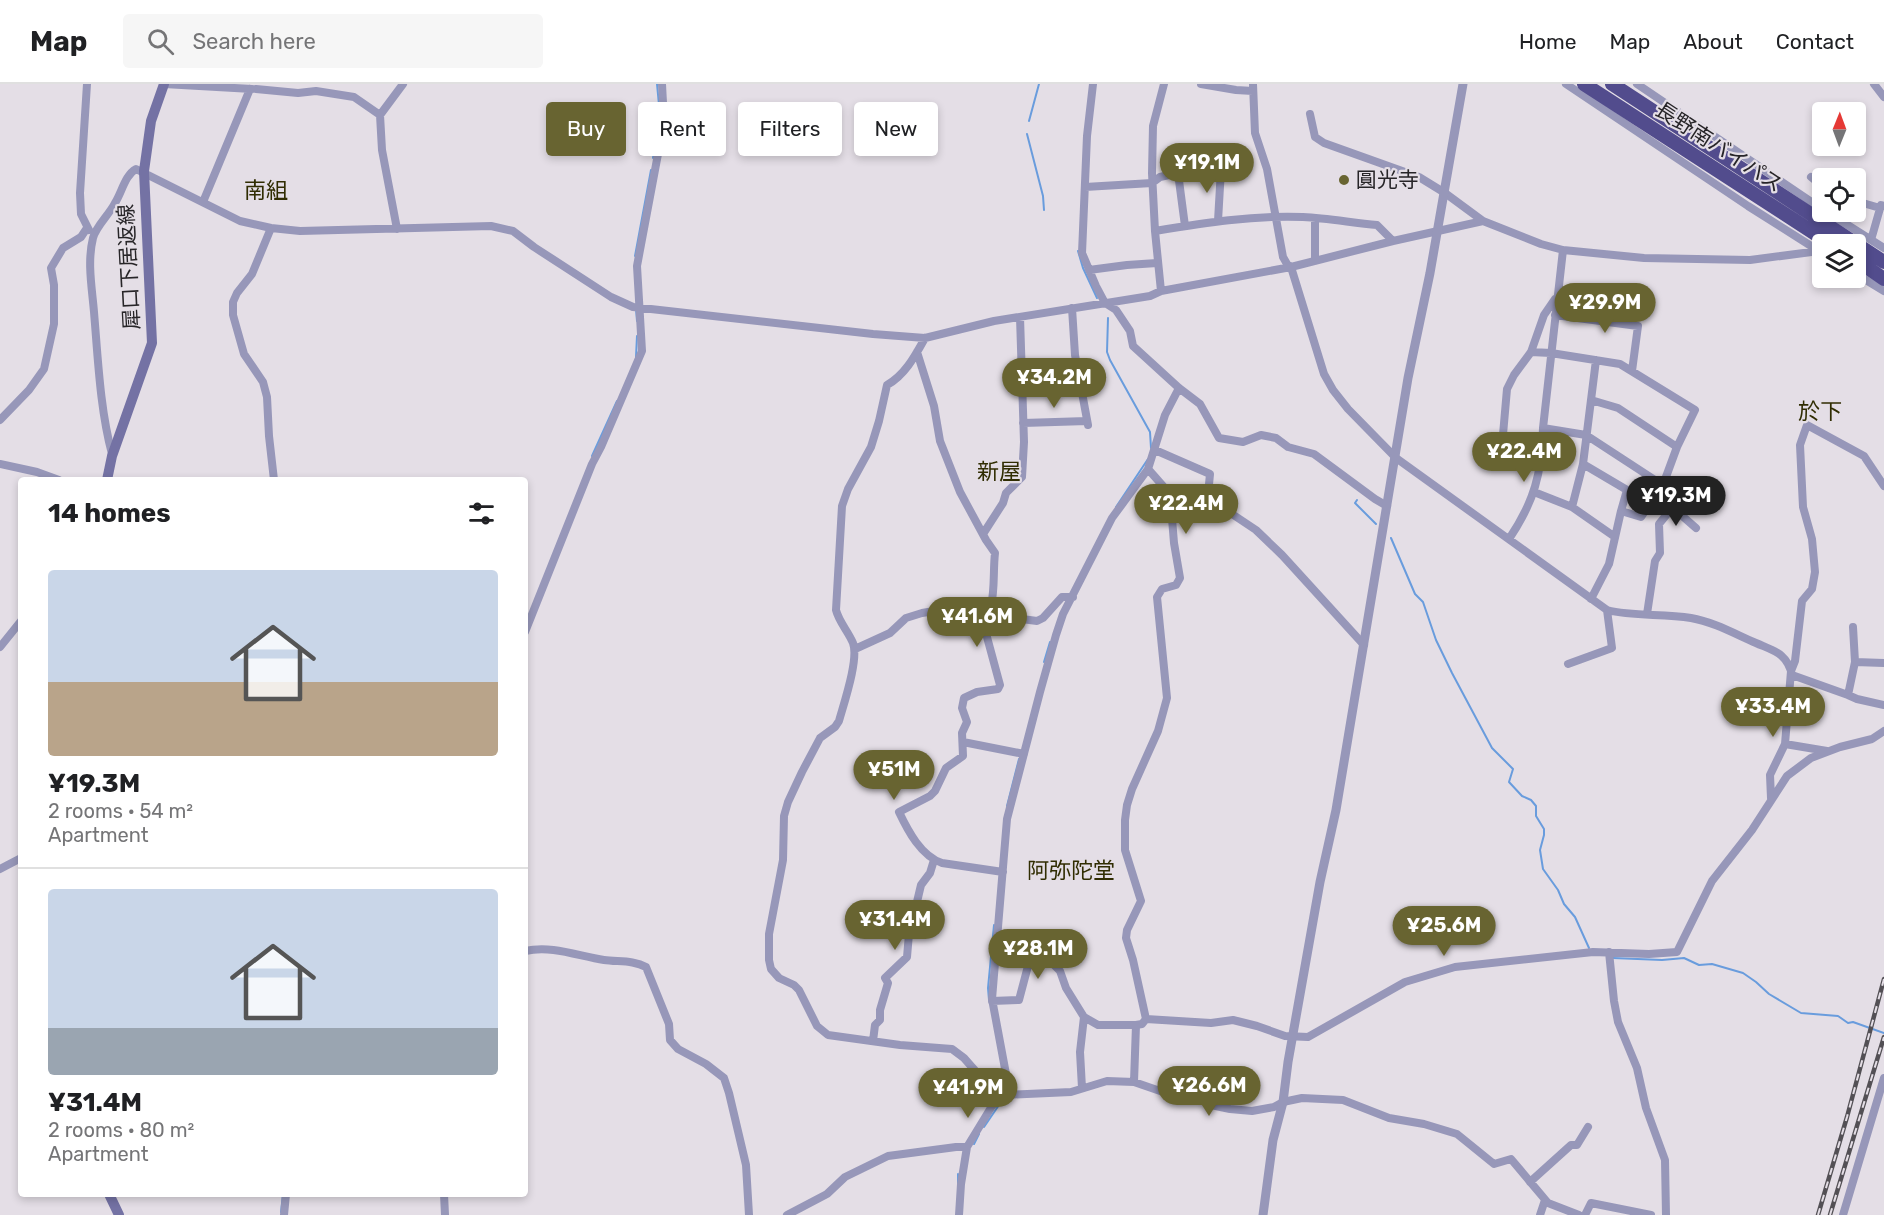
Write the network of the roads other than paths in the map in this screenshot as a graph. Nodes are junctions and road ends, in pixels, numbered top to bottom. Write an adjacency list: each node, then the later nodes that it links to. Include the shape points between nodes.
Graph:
1 (87, 84): 35 (street, via 80,193 81,214)
2 (164, 84): 14 (street); 20 (main road, 犀口下居返線, via 151,121)
3 (403, 84): 18 (street)
4 (662, 84): 59 (street, via 664,122 637,266)
5 (1093, 84): 22 (street)
6 (1164, 84): 21 (street, via 1153,126)
7 (1201, 84): 15 (street, via 1236,90)
8 (1463, 84): 24 (street)
9 (1566, 84): 23 (street)
10 (1584, 84): 23 (highway, 長野南バイパス)
11 (1612, 84): 23 (highway, 長野南バイパス)
12 (1637, 84): 23 (street)
13 (1874, 84): 16 (street)
14 (255, 87): 18 (street, via 354,97); 25 (street)
15 (1253, 87): 29 (street, via 1255,133 1267,169)
16 (1884, 97)
17 (1310, 114): 24 (street, via 1315,137 1323,142 1419,177)
18 (380, 115): 37 (street, via 382,150)
19 (1221, 169): 31 (street)
20 (144, 171): 25 (street); 40 (street, via 130,172); 77 (main road, 犀口下居返線, via 152,344)
21 (1152, 183): 22 (street); 34 (street, via 1178,173); 38 (street)
22 (1085, 187): 52 (street, via 1082,253)
23 (1759, 189): 27 (street); 41 (highway, 長野南バイパス); 48 (highway, 長野南バイパス)
24 (1445, 193): 32 (street); 39 (street)
25 (203, 202): 36 (street, via 240,221)
26 (1866, 203): 28 (street)
27 (1812, 206)
28 (1882, 207): 42 (street)
29 (1275, 217): 30 (street); 31 (street); 50 (street, via 1283,257)
30 (1315, 219): 43 (street, via 1377,225); 47 (street)
31 (1218, 221): 34 (street)
32 (1483, 221): 39 (street); 45 (street)
33 (1843, 222): 42 (street)
34 (1185, 226): 38 (street)
35 (87, 228): 40 (street); 71 (street, via 81,237 63,248 51,268 54,324 44,369)
36 (271, 228): 37 (street); 85 (street, via 252,274 233,302 233,315 244,354 263,382 267,397)
37 (397, 229): 59 (street, via 491,226 513,231 611,297)
38 (1155, 231): 49 (street)
39 (1437, 232): 43 (street); 78 (street)
40 (94, 235): 77 (street, via 91,289)
41 (1812, 239)
42 (1871, 240): 44 (street)
43 (1393, 241): 47 (street)
44 (1884, 248)
45 (1563, 250): 46 (street, via 1644,258 1750,261); 57 (street)
46 (1812, 252)
47 (1315, 261): 50 (street)
48 (1884, 262)
49 (1157, 263): 52 (street); 55 (street)
50 (1291, 267): 55 (street); 78 (street, via 1323,374 1348,409)
51 (1866, 267): 53 (highway)
52 (1089, 270): 58 (street)
53 (1884, 279)
54 (1866, 280): 56 (street)
55 (1161, 291): 58 (street)
56 (1884, 291)
57 (1558, 296): 61 (street); 65 (street, via 1544,315)
58 (1105, 303): 60 (street); 69 (street, via 1116,310 1130,331 1133,346)
59 (637, 307): 63 (street); 104 (street, via 642,351)
60 (1072, 308): 62 (street); 72 (street, via 1075,355 1087,423)
61 (1555, 315): 66 (street); 68 (street, via 1638,326)
62 (1020, 318): 63 (street); 72 (street)
63 (925, 338): 64 (street)
64 (917, 352): 96 (street, via 940,441 963,500); 109 (street, via 899,378 887,385 871,447 842,506 836,610)
65 (1531, 352): 66 (street); 79 (street, via 1507,389 1502,446)
66 (1551, 353): 67 (street); 73 (street)
67 (1596, 360): 68 (street, via 1620,364); 70 (street)
68 (1632, 371): 75 (street, via 1695,410)
69 (1179, 388): 76 (street, via 1165,415); 91 (street, via 1200,404 1219,438 1243,442 1261,435 1276,438 1288,447 1314,454)
70 (1591, 400): 74 (street); 75 (street, via 1618,408)
71 (0, 420)
72 (1023, 423): 96 (street, via 1022,477 1006,494)
73 (1543, 428): 74 (street); 79 (street)
74 (1586, 435): 81 (street); 86 (street)
75 (1677, 447): 86 (street)
76 (1155, 450): 82 (street); 90 (street, via 1209,474)
77 (112, 456): 84 (main road, 犀口下居返線)
78 (1396, 458): 91 (street); 98 (street)
79 (1542, 458): 88 (street)
80 (0, 464): 83 (street)
81 (1582, 464): 92 (street); 94 (street, via 1627,490)
82 (1148, 469): 89 (street); 99 (street, via 1112,518)
83 (51, 477)
84 (108, 477)
85 (274, 477)
86 (1664, 485): 93 (street, via 1680,497); 94 (street, via 1641,517)
87 (1884, 486): 113 (street, via 1864,456 1807,425 1800,445 1803,507 1812,539 1815,572 1812,589 1802,601 1796,660)
88 (1534, 492): 92 (street); 98 (street)
89 (1170, 494): 90 (street); 130 (street, via 1180,578 1157,597 1167,698 1158,731 1132,789 1125,820 1125,850 1141,901 1126,938)
90 (1207, 505): 107 (street, via 1232,514 1256,530)
91 (1387, 506): 107 (street)
92 (1572, 507): 97 (street)
93 (1672, 507): 95 (street); 103 (street, via 1659,524 1660,553 1655,561)
94 (1621, 511): 97 (street)
95 (1696, 528)
96 (983, 534): 101 (street, via 995,553 993,597 991,606)
97 (1615, 537): 100 (street, via 1609,564)
98 (1509, 539): 100 (street)
99 (1073, 597): 101 (street, via 1062,597 1037,621); 120 (street, via 1056,635)
100 (1591, 599): 102 (street)
101 (983, 609): 109 (street, via 964,606 906,618 890,633); 117 (street, via 979,617 1000,685 998,689 964,698 962,708 967,722)
102 (1607, 610): 103 (street); 112 (street, via 1612,648)
103 (1647, 614): 113 (street, via 1711,623 1778,653 1789,662)
104 (528, 624)
105 (18, 625): 108 (street)
106 (1853, 627): 110 (street)
107 (1364, 645): 132 (street)
108 (0, 647)
109 (855, 649): 133 (street, via 839,721 820,738 784,816 783,860 769,934 769,960 779,978 799,990 818,1026 828,1035)
110 (1855, 662): 111 (street); 114 (street)
111 (1884, 663)
112 (1568, 664)
113 (1791, 671): 114 (street, via 1792,675); 118 (street)
114 (1848, 694): 115 (street)
115 (1884, 705)
116 (1884, 731): 119 (street, via 1872,739)
117 (963, 742): 120 (street); 123 (street, via 963,756 946,768 935,791 899,812 912,836)
118 (1785, 744): 119 (street); 121 (street, via 1770,776)
119 (1828, 752): 121 (street, via 1792,771)
120 (1024, 754): 125 (street, via 1007,819)
121 (1771, 798): 127 (street, via 1752,830 1712,881 1677,952)
122 (18, 860): 124 (street)
123 (934, 860): 125 (street); 133 (street, via 921,885 910,922 907,957 885,978 888,983)
124 (0, 869)
125 (1003, 872): 128 (street)
126 (528, 951): 150 (street, via 543,949 646,967 669,1024 670,1040 724,1078 746,1165)
127 (1609, 952): 132 (street, via 1455,967 1420,976 1308,1037); 157 (street, via 1618,1022 1637,1068 1646,1108 1665,1160)
128 (992, 1001): 129 (street, via 1019,1000 1028,966 1052,963); 137 (street, via 1006,1074)
129 (1084, 1017): 131 (street, via 1098,1025); 136 (street)
130 (1146, 1019): 131 (street); 132 (street, via 1211,1023 1233,1020)
131 (1136, 1025): 135 (street)
132 (1294, 1038): 138 (street)
133 (873, 1041): 137 (street, via 952,1049)
134 (1884, 1078): 158 (street)
135 (1134, 1082): 136 (street, via 1107,1081); 138 (street, via 1230,1109 1252,1111)
136 (1082, 1088): 137 (street)
137 (1002, 1097): 140 (street)
138 (1283, 1102): 141 (street, via 1302,1098 1343,1100 1389,1118 1457,1134 1494,1164 1511,1159); 146 (street, via 1273,1140)
139 (1588, 1127): 141 (street, via 1576,1145 1571,1145)
140 (967, 1147): 151 (street, via 888,1156 845,1177 827,1194); 152 (street)
141 (1530, 1182): 145 (street)
142 (110, 1197): 147 (main road)
143 (286, 1197): 148 (street)
144 (444, 1197): 149 (street)
145 (1545, 1200): 153 (street); 154 (street)
146 (1264, 1213)
147 (119, 1215)
148 (284, 1215)
149 (445, 1215)
150 (749, 1215)
151 (787, 1215)
152 (959, 1215)
153 (1540, 1215)
154 (1579, 1215)
155 (1586, 1215): 156 (street, via 1591,1203)
156 (1651, 1215)
157 (1666, 1215)
158 (1843, 1215)

